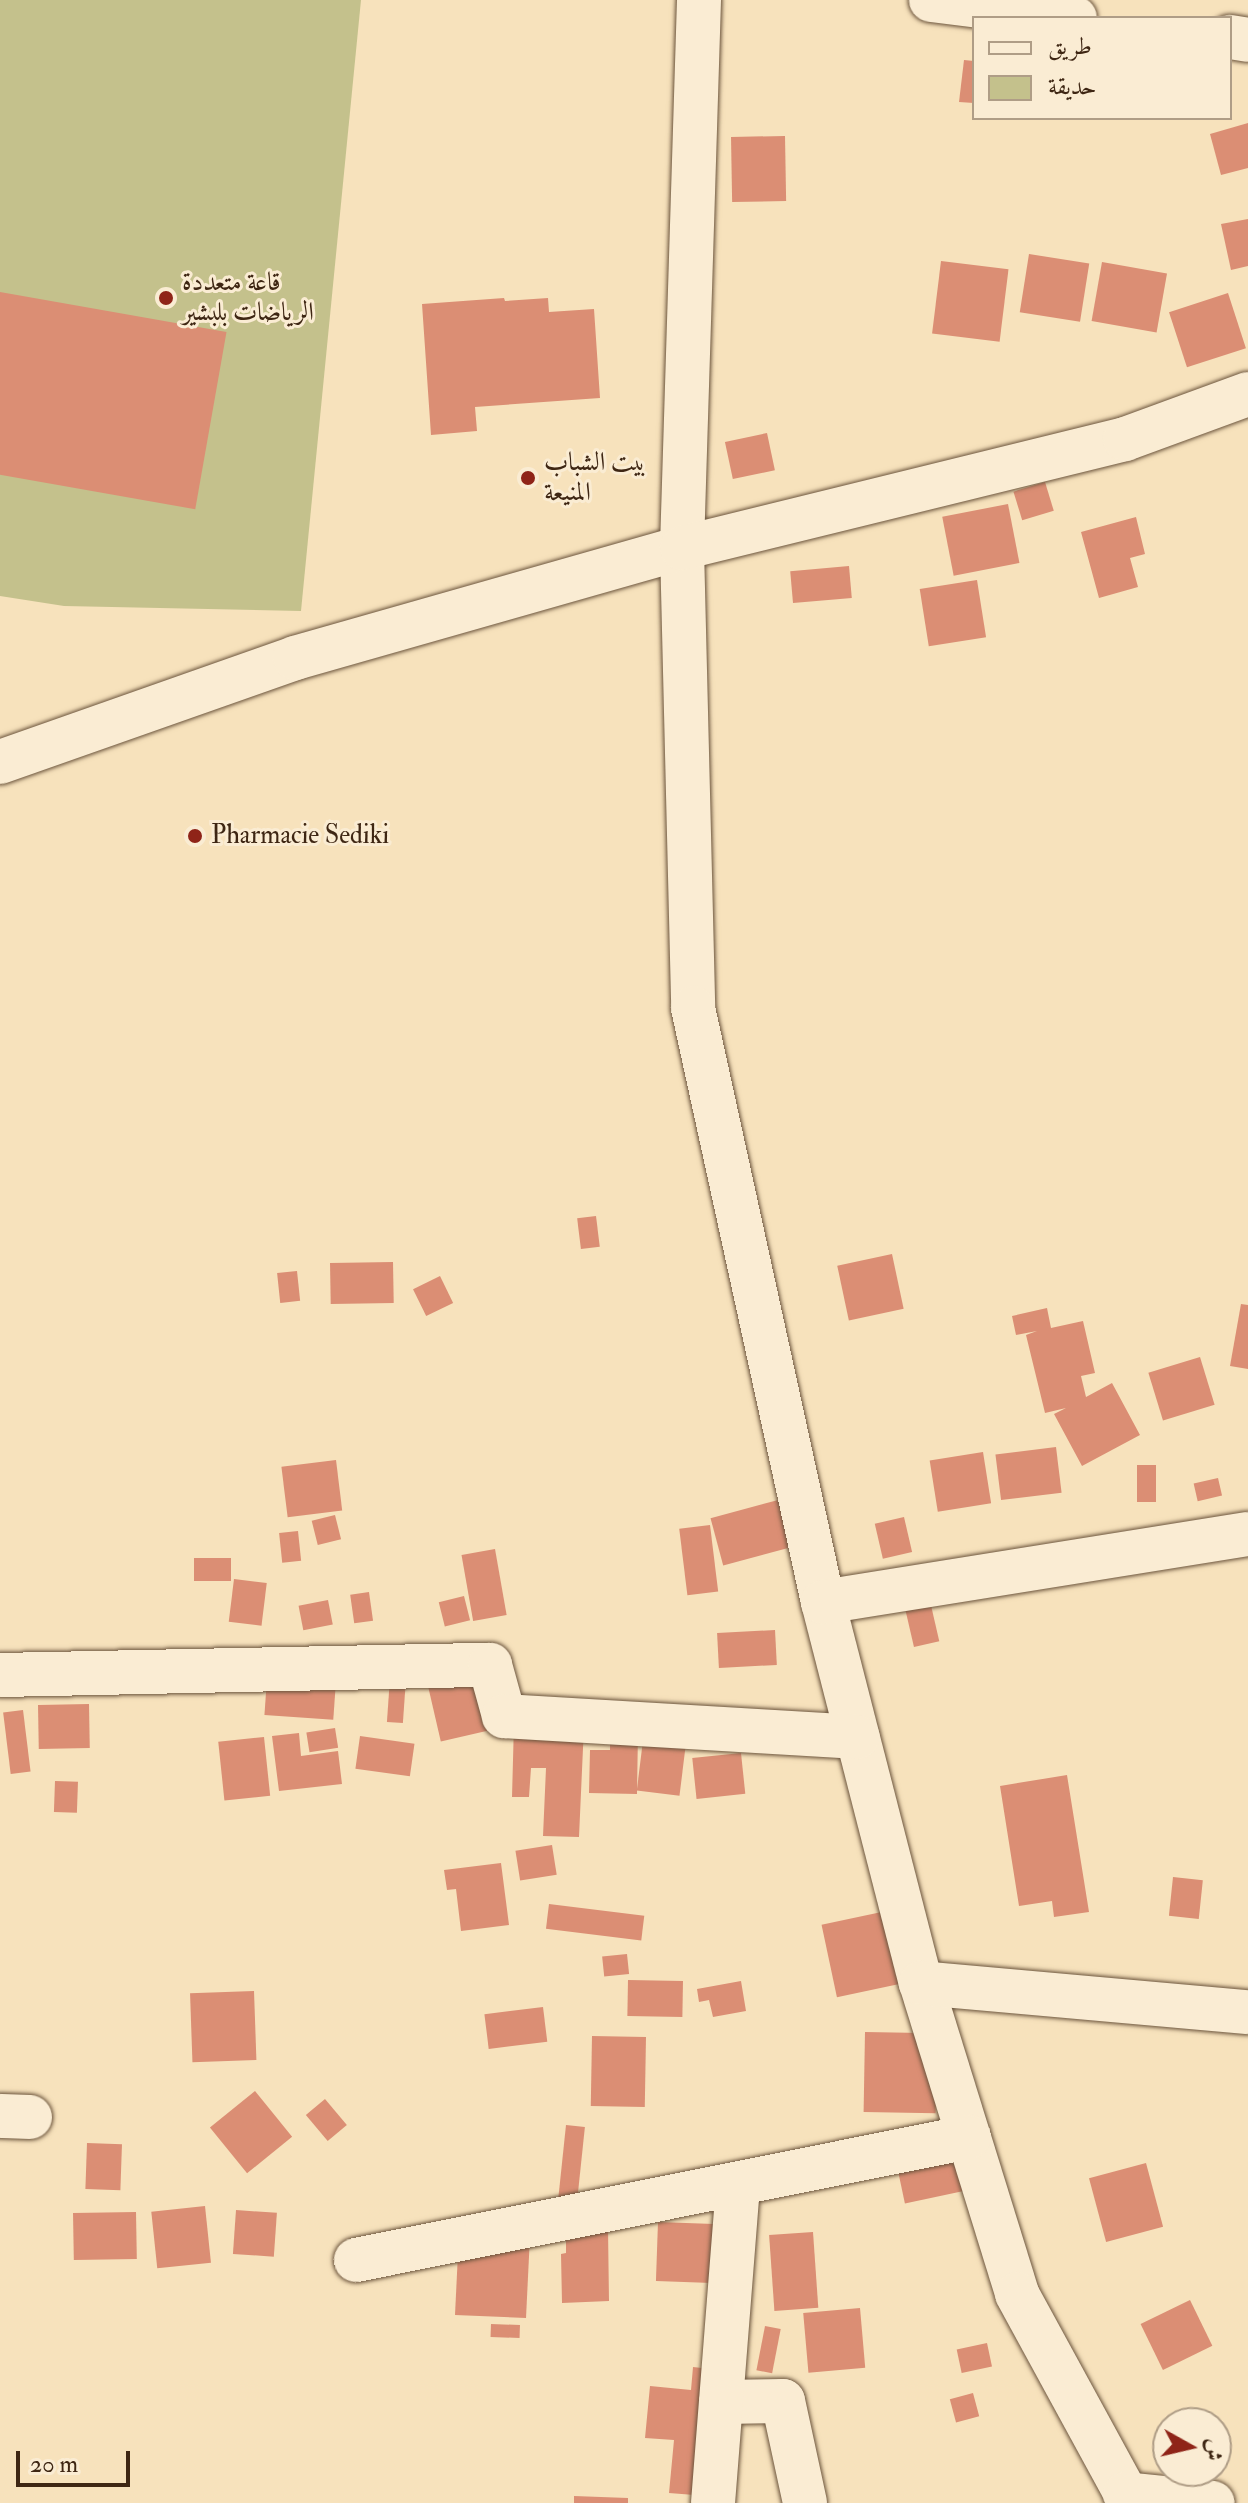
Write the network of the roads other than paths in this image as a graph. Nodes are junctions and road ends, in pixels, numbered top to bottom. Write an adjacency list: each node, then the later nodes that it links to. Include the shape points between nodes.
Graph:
1 (699, 0): 5 (street)
2 (931, 0): 3 (street)
3 (1059, 16)
4 (1248, 394): 5 (street, via 1125,439)
5 (682, 548): 6 (street, via 295,658); 8 (street, via 693,1008)
6 (0, 762)
7 (1248, 1534): 8 (street)
8 (823, 1602): 10 (street)
9 (0, 1675): 10 (street, via 490,1665 504,1716)
10 (857, 1737): 11 (street)
11 (921, 1983): 12 (street); 13 (street)
12 (1248, 2012)
13 (969, 2137): 14 (street); 17 (street, via 1017,2294)
14 (738, 2184): 15 (street); 16 (street)
15 (356, 2260)
16 (721, 2402): 18 (street); 19 (street, via 783,2401)
17 (1128, 2499): 20 (street)
18 (713, 2503)
19 (805, 2503)
20 (1213, 2503)

